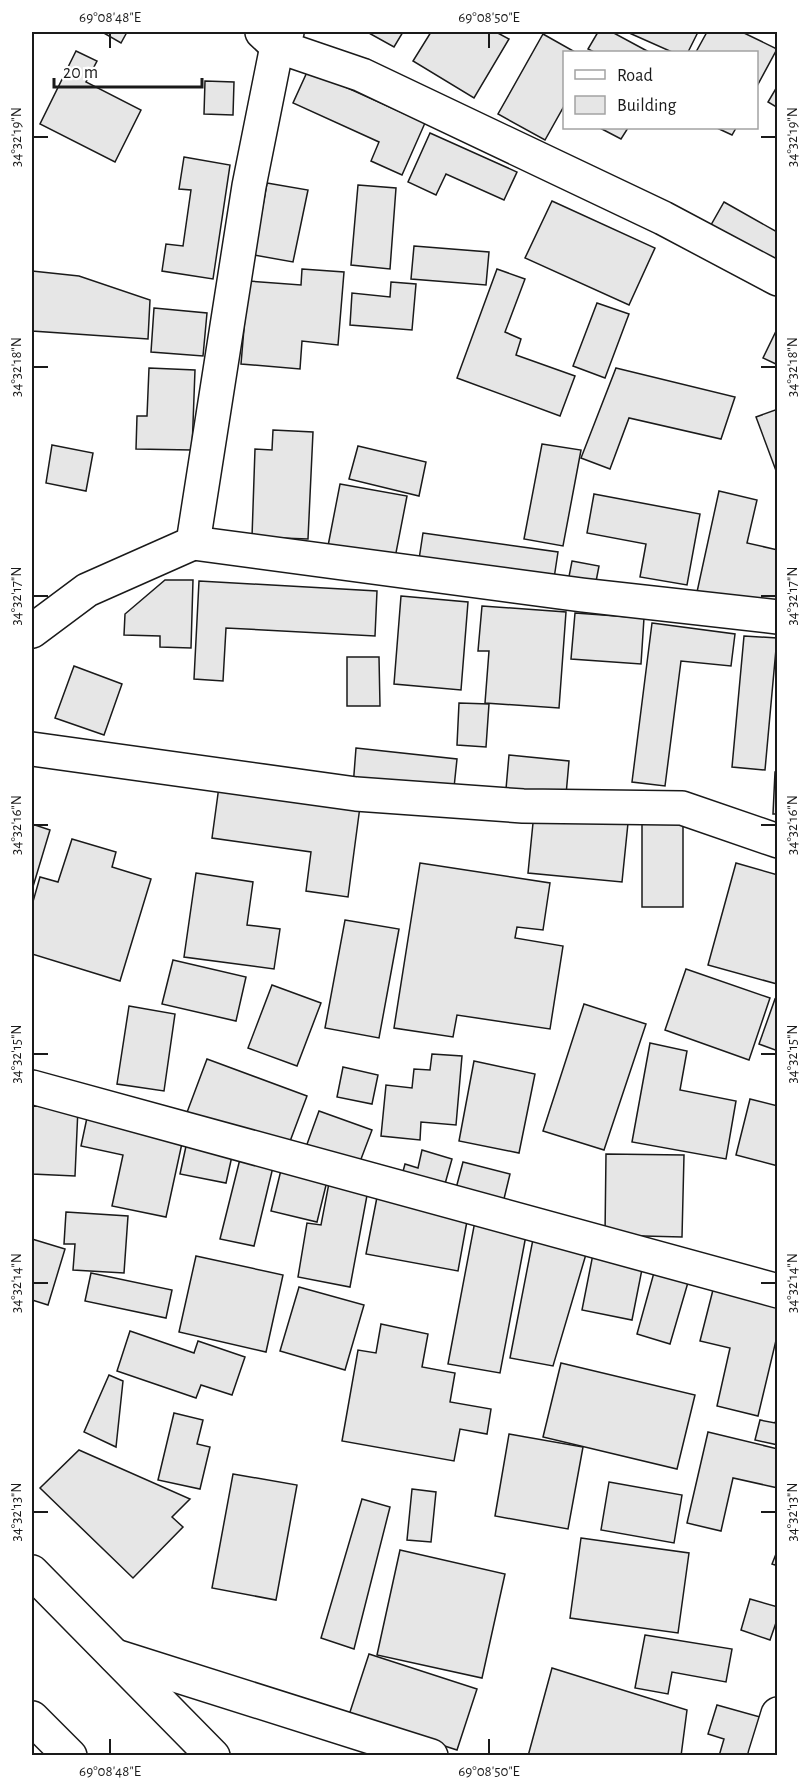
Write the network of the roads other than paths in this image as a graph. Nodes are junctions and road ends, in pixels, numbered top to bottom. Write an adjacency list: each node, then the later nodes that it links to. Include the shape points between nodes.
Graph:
1 (275, 36): 2 (main road, via 663,218); 3 (main road)
2 (777, 279)
3 (193, 543): 4 (main road); 5 (main road, via 87,590)
4 (777, 616)
5 (32, 631)
6 (32, 748): 7 (main road, via 356,794 523,806 682,808)
7 (777, 841)
8 (32, 1087): 9 (main road)
9 (777, 1291)
10 (32, 1572): 11 (main road)
11 (115, 1656): 15 (main road); 16 (main road)
12 (777, 1714): 17 (main road)
13 (32, 1718): 14 (main road)
14 (70, 1755)
15 (213, 1755)
16 (431, 1755)
17 (765, 1755)

